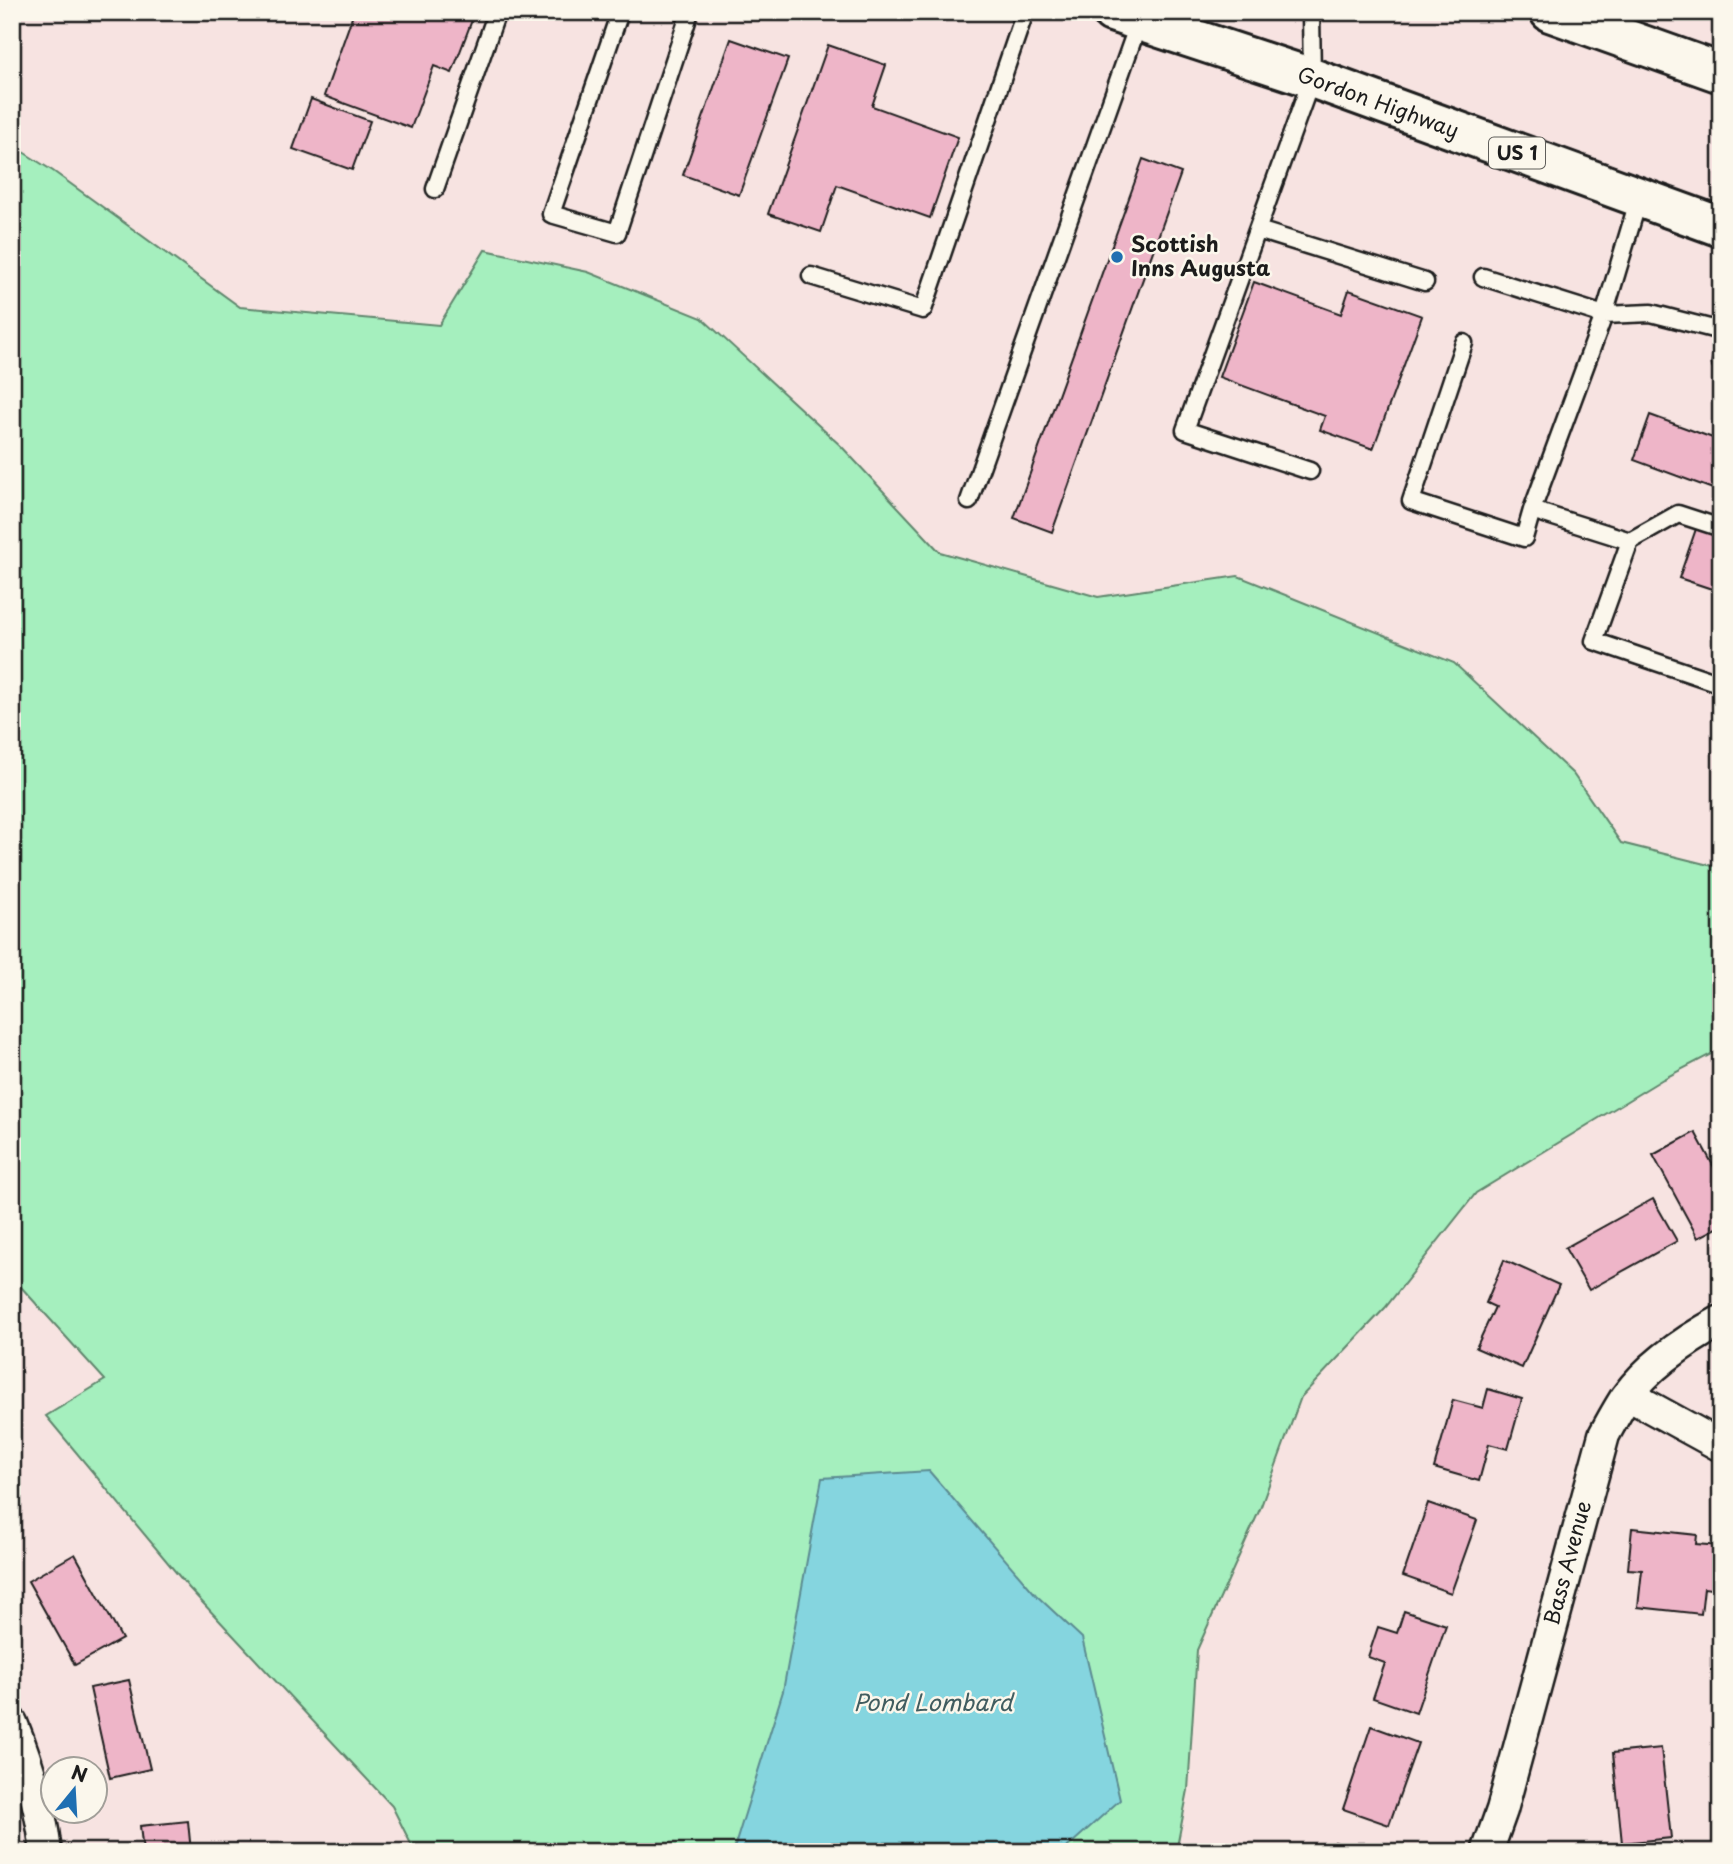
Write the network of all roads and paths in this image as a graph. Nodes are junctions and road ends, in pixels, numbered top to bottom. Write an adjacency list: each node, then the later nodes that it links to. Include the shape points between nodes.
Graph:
1 (497, 12): 10 (lane)
2 (620, 12): 3 (lane, via 551,214 617,233)
3 (690, 12)
4 (1025, 12): 14 (lane, via 923,310)
5 (1311, 12): 9 (lane)
6 (1550, 12): 8 (highway)
7 (1126, 17): 9 (highway, Gordon Highway / US 1); 21 (lane)
8 (1721, 73)
9 (1312, 78): 11 (highway, Gordon Highway / US 1); 13 (lane)
10 (435, 189)
11 (1639, 197): 12 (highway, Gordon Highway / US 1); 17 (lane)
12 (1721, 227)
13 (1258, 230): 16 (lane); 20 (lane, via 1185,430)
14 (811, 276)
15 (1483, 277): 17 (lane)
16 (1424, 282)
17 (1604, 315): 18 (lane, via 1651,313); 22 (lane)
18 (1721, 331)
19 (1464, 343): 22 (lane, via 1411,500 1524,538)
20 (1310, 471)
21 (969, 501)
22 (1532, 510): 24 (lane)
23 (1721, 528): 24 (lane, via 1678,514)
24 (1630, 541): 25 (lane, via 1594,641)
25 (1721, 684)
26 (1721, 1321): 27 (street, Bass Avenue, via 1653,1367)
27 (1628, 1395): 28 (street); 31 (street, Bass Avenue, via 1604,1435)
28 (1721, 1446)
29 (12, 1723): 30 (street, via 41,1816)
30 (46, 1852)
31 (1487, 1852)

